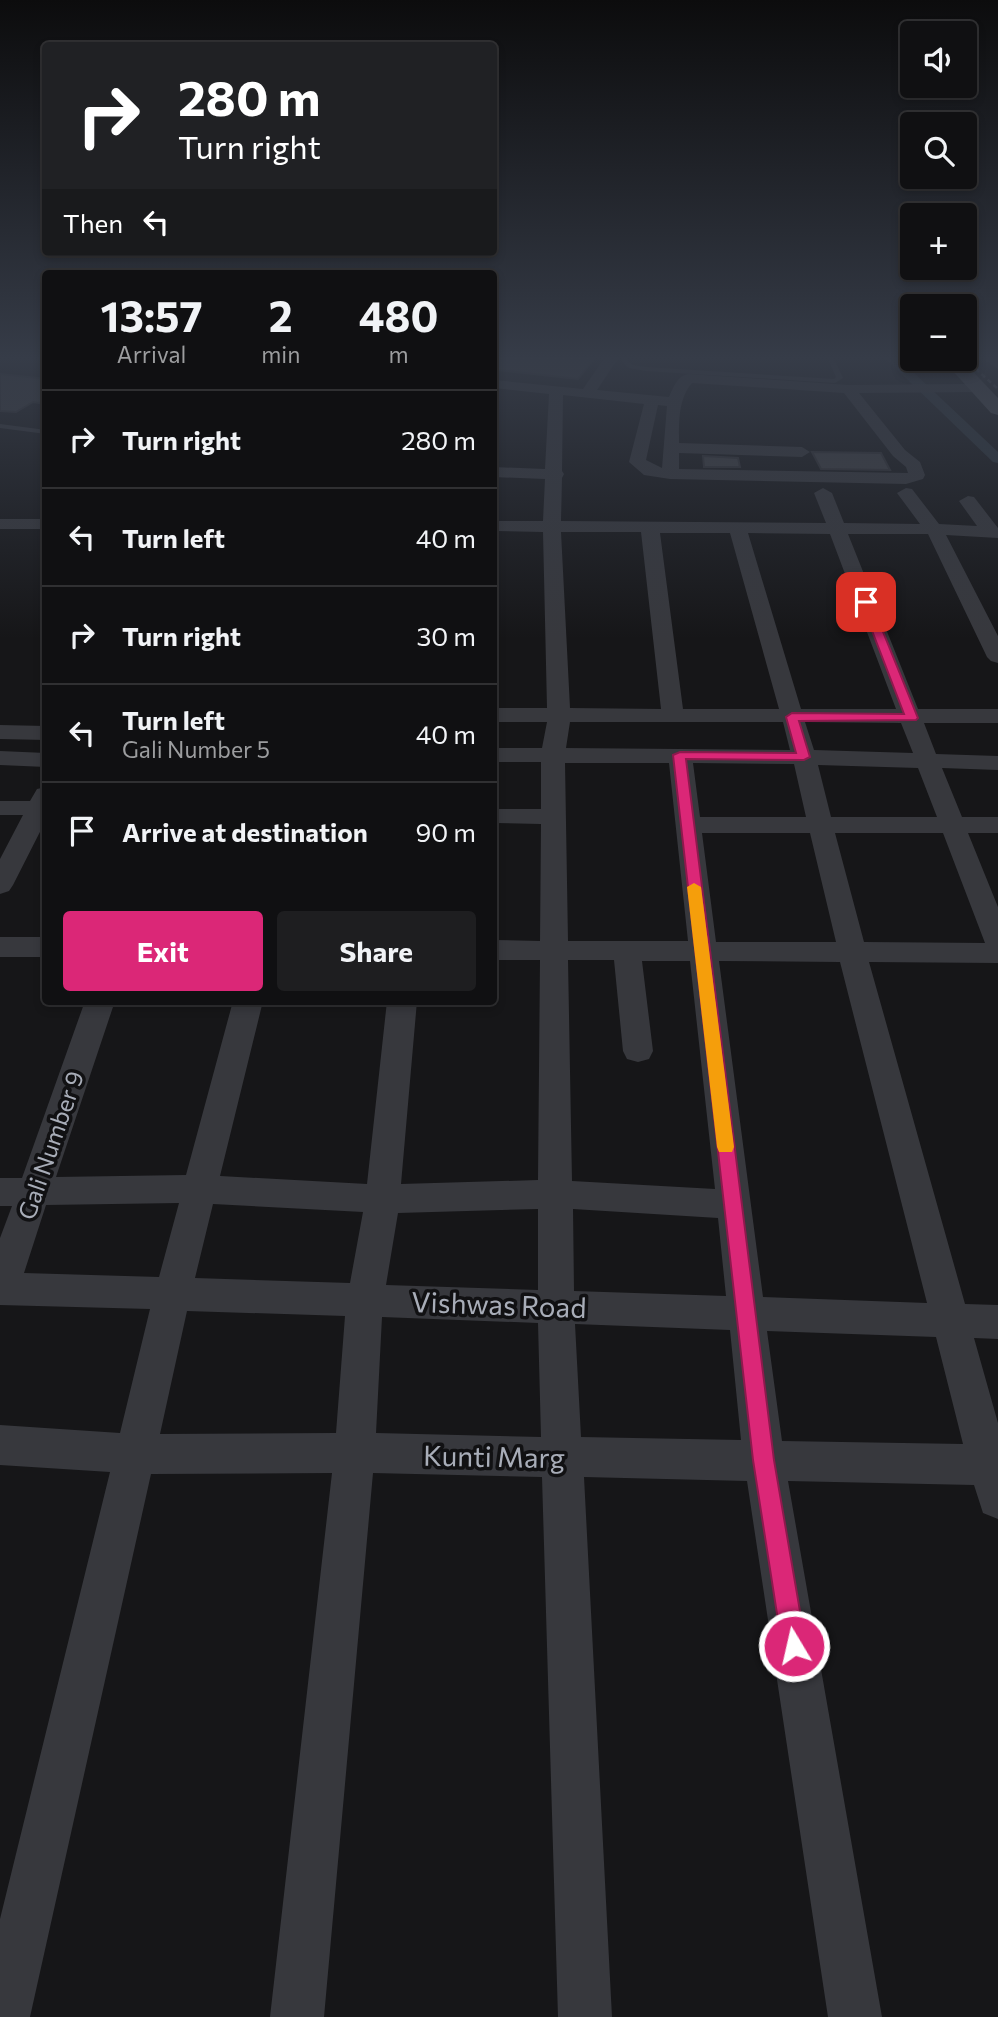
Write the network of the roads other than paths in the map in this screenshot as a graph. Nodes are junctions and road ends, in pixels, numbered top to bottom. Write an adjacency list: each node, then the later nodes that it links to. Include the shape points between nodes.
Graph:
1 (556, 451): 8 (street)
2 (640, 451): 9 (street, via 638,462 650,471)
3 (673, 451): 9 (street)
4 (774, 451): 6 (street)
5 (898, 451): 9 (street, via 915,465 917,475 896,479)
6 (802, 452)
7 (497, 472): 8 (street)
8 (556, 474): 16 (street)
9 (670, 474)
10 (823, 493): 19 (street)
11 (906, 494): 20 (street)
12 (968, 501): 21 (street)
13 (0, 524): 14 (street)
14 (42, 524)
15 (497, 526): 16 (street)
16 (552, 527): 17 (street); 25 (street)
17 (650, 528): 18 (street); 26 (street)
18 (738, 529): 19 (street); 27 (street)
19 (838, 529): 20 (street); 28 (street)
20 (933, 529): 21 (street); 22 (street)
21 (994, 532)
22 (998, 657)
23 (497, 715): 25 (street)
24 (998, 716): 28 (street)
25 (559, 717): 26 (street); 31 (street)
26 (673, 717): 27 (street)
27 (792, 717): 28 (street); 34 (street)
28 (912, 718): 37 (street)
29 (0, 732): 30 (street)
30 (42, 733)
31 (554, 754): 32 (street); 33 (street); 43 (street)
32 (497, 755)
33 (680, 755): 34 (street); 44 (street)
34 (804, 757): 37 (street); 45 (street)
35 (0, 758): 36 (street)
36 (42, 760)
37 (929, 762): 38 (street); 46 (street)
38 (998, 763)
39 (42, 803): 41 (street)
40 (42, 805): 48 (street)
41 (0, 808)
42 (497, 816): 43 (street)
43 (554, 817): 53 (street)
44 (687, 825): 45 (street); 55 (street)
45 (820, 825): 46 (street); 56 (street)
46 (953, 825): 47 (street); 49 (street)
47 (998, 825)
48 (0, 885)
49 (998, 942)
50 (0, 947): 51 (street)
51 (42, 947)
52 (497, 950): 53 (street)
53 (553, 950): 54 (street); 64 (street)
54 (627, 951): 55 (street); 61 (street)
55 (701, 951): 56 (street); 66 (street)
56 (852, 952): 57 (street); 72 (street)
57 (998, 953)
58 (98, 1005): 63 (street, Gali Number 9)
59 (247, 1005): 62 (street)
60 (402, 1005): 65 (street)
61 (638, 1051)
62 (200, 1189): 63 (street); 65 (street); 68 (street)
63 (17, 1193): 67 (street, Gali Number 9)
64 (555, 1194): 65 (street); 66 (street); 70 (street)
65 (383, 1199): 69 (street)
66 (733, 1205): 71 (street)
67 (0, 1288): 68 (street, Vishwas Road)
68 (173, 1292): 69 (street, Vishwas Road); 75 (street)
69 (365, 1299): 70 (street, Vishwas Road); 76 (street)
70 (556, 1306): 71 (street, Vishwas Road); 77 (street)
71 (746, 1313): 72 (street, Vishwas Road); 78 (street)
72 (950, 1320): 73 (street, Vishwas Road); 79 (street)
73 (998, 1322)
74 (0, 1446): 75 (street, Kunti Marg)
75 (135, 1454): 76 (street, Kunti Marg); 80 (street)
76 (355, 1454): 77 (street, Kunti Marg); 81 (street)
77 (562, 1457): 78 (street, Kunti Marg); 82 (street)
78 (764, 1460): 79 (street, Kunti Marg); 83 (street)
79 (994, 1481)
80 (3, 2017)
81 (297, 2017)
82 (585, 2017)
83 (855, 2017)

